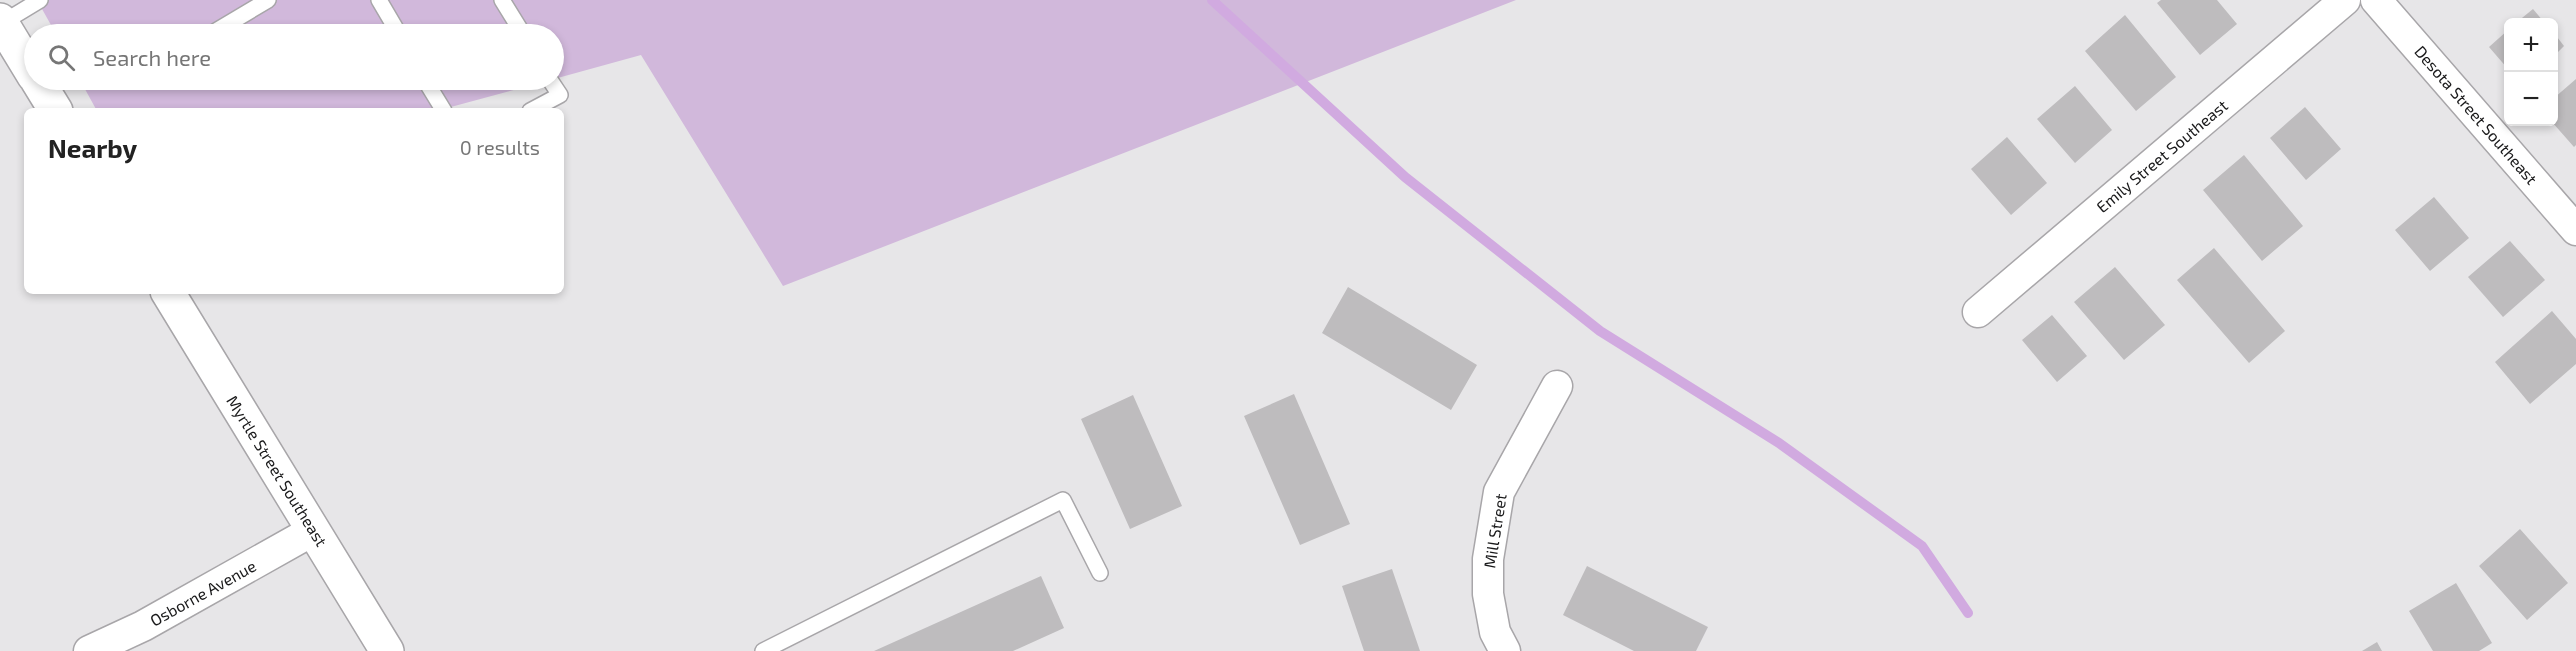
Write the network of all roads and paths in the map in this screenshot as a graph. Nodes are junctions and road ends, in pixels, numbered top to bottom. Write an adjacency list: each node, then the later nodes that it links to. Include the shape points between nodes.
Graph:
1 (40, 0): 7 (lane)
2 (268, 0): 8 (lane)
3 (379, 0): 9 (lane)
4 (502, 0): 10 (lane)
5 (2345, 0): 20 (street, Emily Street Southeast)
6 (2376, 0): 18 (street, Desota Street Southeast)
7 (1, 21): 11 (street)
8 (228, 24)
9 (393, 24)
10 (517, 24)
11 (24, 59)
12 (43, 90): 15 (street)
13 (431, 90): 16 (lane)
14 (557, 90): 17 (lane, via 560,95)
15 (54, 108)
16 (442, 108)
17 (536, 108)
18 (2576, 230)
19 (169, 294): 22 (street, Myrtle Street Southeast)
20 (1978, 312)
21 (1557, 387): 27 (street, Mill Street, via 1499,492 1488,559 1488,594 1495,632)
22 (314, 530): 24 (street, Osborne Avenue, via 143,626); 25 (street, Myrtle Street Southeast)
23 (1100, 573): 26 (lane, via 1063,500)
24 (89, 651)
25 (387, 651)
26 (763, 651)
27 (1505, 651)

